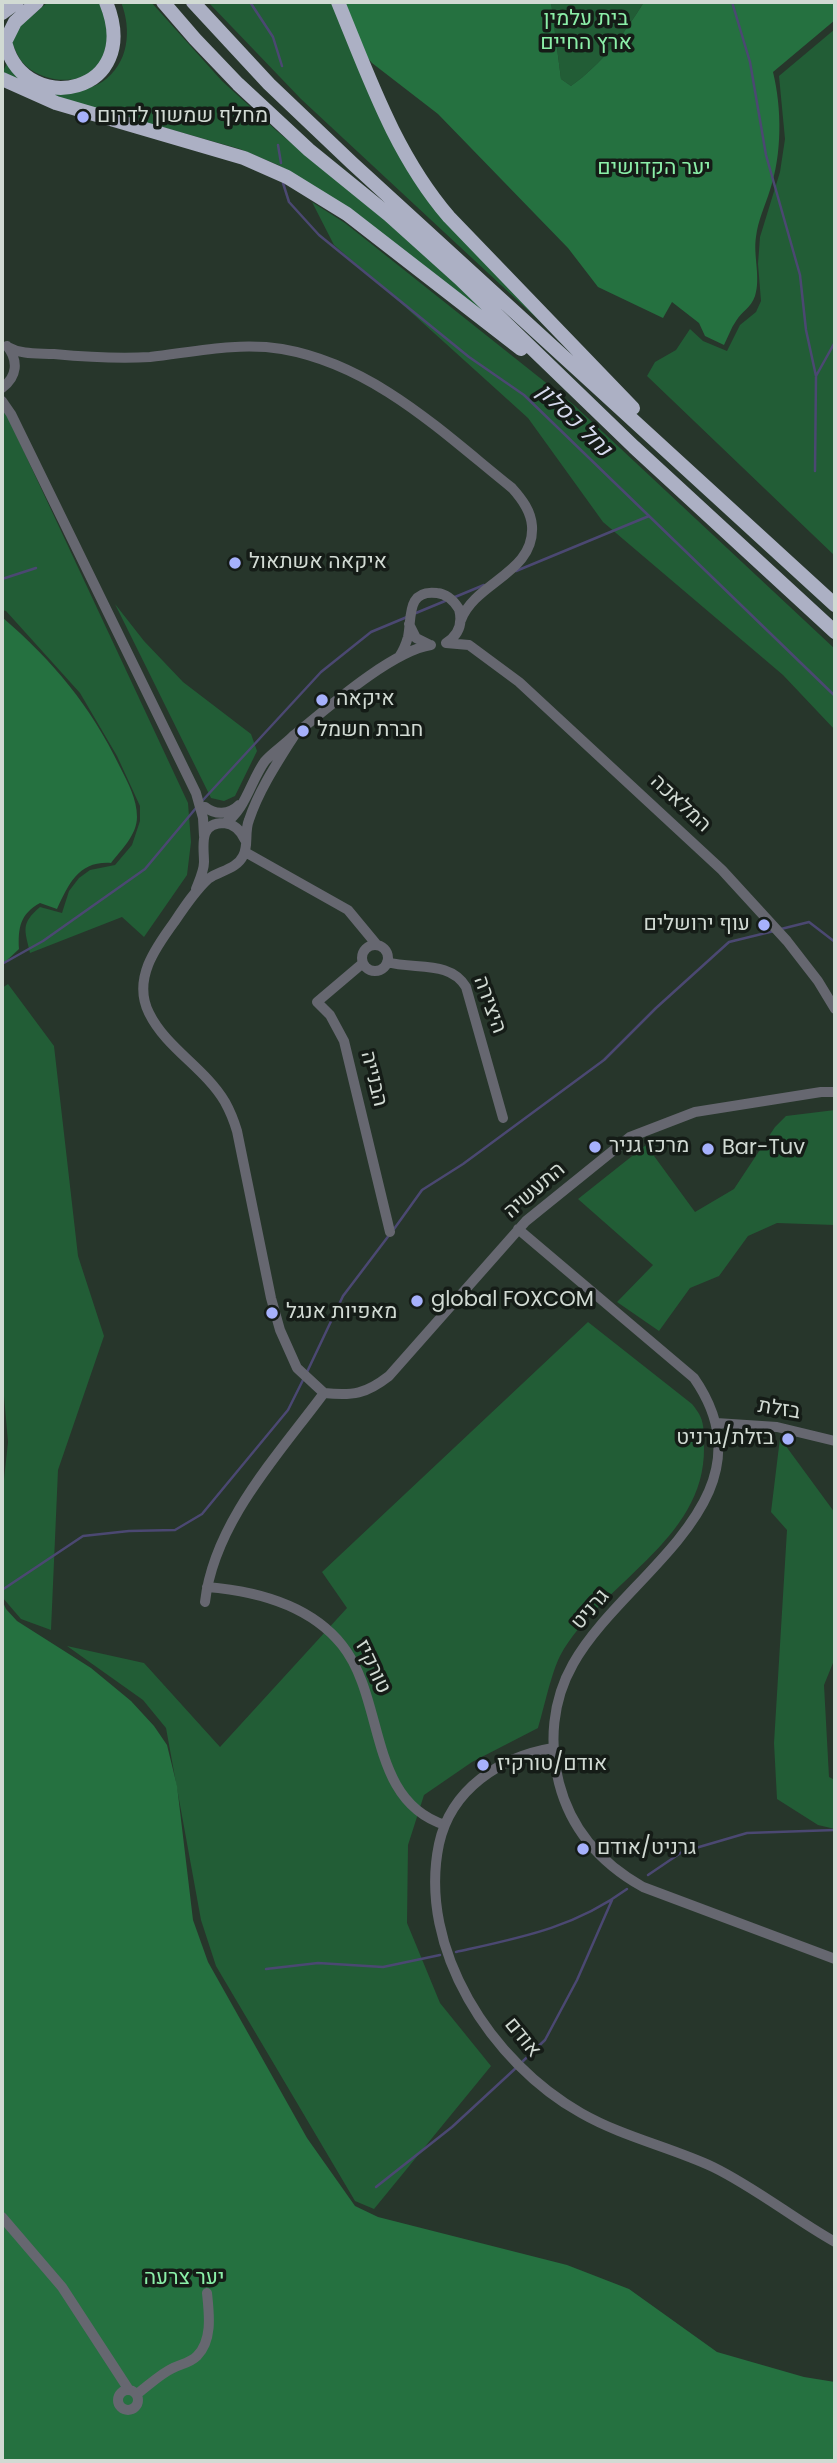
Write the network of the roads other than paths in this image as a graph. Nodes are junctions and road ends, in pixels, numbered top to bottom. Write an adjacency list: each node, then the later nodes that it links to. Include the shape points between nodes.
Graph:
1 (17, 2): 7 (highway)
2 (37, 2): 8 (highway)
3 (106, 2): 8 (highway, via 114,29 111,54 100,73 83,85 63,88 40,83 16,64)
4 (163, 2): 15 (highway, via 238,84 439,260)
5 (193, 2): 18 (highway, via 352,163)
6 (338, 2): 18 (highway, via 394,135 439,205)
7 (2, 13)
8 (5, 38): 9 (highway)
9 (2, 61)
10 (2, 79): 15 (highway, via 65,106 244,158 287,177 347,214)
11 (5, 344): 12 (street, via 22,352); 13 (street, via 14,357)
12 (46, 353): 13 (street, via 31,359); 19 (street, via 135,358 256,346 323,359 364,377 405,402 512,488 525,504 533,530 526,554)
13 (13, 377): 14 (street); 17 (street)
14 (2, 388)
15 (584, 398): 24 (highway)
16 (2, 401): 17 (street)
17 (11, 414): 30 (street)
18 (729, 507): 21 (highway)
19 (481, 594): 20 (street); 22 (street, via 468,606)
20 (446, 596): 22 (street, via 457,606); 23 (street, via 430,593 419,598 411,608)
21 (835, 605)
22 (461, 622): 25 (street, via 457,634); 27 (street, המלאכה)
23 (409, 624): 26 (street, via 416,638); 28 (street, via 407,642)
24 (835, 632)
25 (446, 643): 26 (street); 27 (street, המלאכה)
26 (431, 645): 28 (street)
27 (475, 649): 43 (street, המלאכה, via 531,692 722,870 787,942)
28 (396, 660): 29 (street)
29 (294, 736): 31 (street, via 264,763); 35 (street, via 260,793)
30 (196, 793): 32 (street); 34 (street)
31 (243, 800): 32 (street, via 224,812); 33 (street)
32 (205, 807): 33 (street)
33 (224, 824): 34 (street); 35 (street, via 236,827)
34 (204, 836): 37 (street)
35 (245, 840): 36 (street)
36 (245, 852): 38 (street); 40 (street, via 348,910)
37 (203, 853): 38 (street, via 214,866); 39 (street)
38 (228, 868): 39 (street)
39 (195, 892): 50 (street, via 152,954 144,995 157,1027 212,1086 231,1114 280,1330 297,1368)
40 (377, 944): 41 (street, via 386,950); 42 (street, via 365,949)
41 (387, 962): 42 (street, via 382,970 372,971); 47 (street, היצירה, via 441,968 462,980)
42 (363, 963): 49 (street, הבנייה, via 317,1002 344,1041)
43 (835, 1009)
44 (835, 1085): 45 (street, התעשיה)
45 (821, 1092): 46 (street, התעשיה); 48 (street, התעשיה, via 695,1112 630,1137)
46 (835, 1092)
47 (503, 1118)
48 (518, 1229): 50 (street, התעשיה, via 390,1376 353,1395); 51 (street, גרניט, via 694,1378 707,1396)
49 (390, 1232)
50 (324, 1393): 53 (street, via 231,1521)
51 (716, 1423): 52 (street, בזלת, via 769,1426); 55 (street, גרניט, via 718,1455 702,1505 685,1534 577,1657 558,1701)
52 (835, 1441)
53 (207, 1587): 54 (street); 56 (street, טורקיז, via 286,1605 332,1633 362,1682 400,1792 422,1815)
54 (205, 1602)
55 (553, 1748): 56 (street, אודם, via 520,1755 492,1769 469,1789); 57 (street, גרניט, via 568,1811 588,1843 628,1879)
56 (445, 1825): 59 (street, אודם, via 434,1883 440,1929 467,1994 517,2066 582,2114 723,2172)
57 (835, 1959)
58 (2, 2217): 60 (street, via 62,2287 133,2392 198,2355 210,2321)
59 (835, 2242)
60 (207, 2292)

